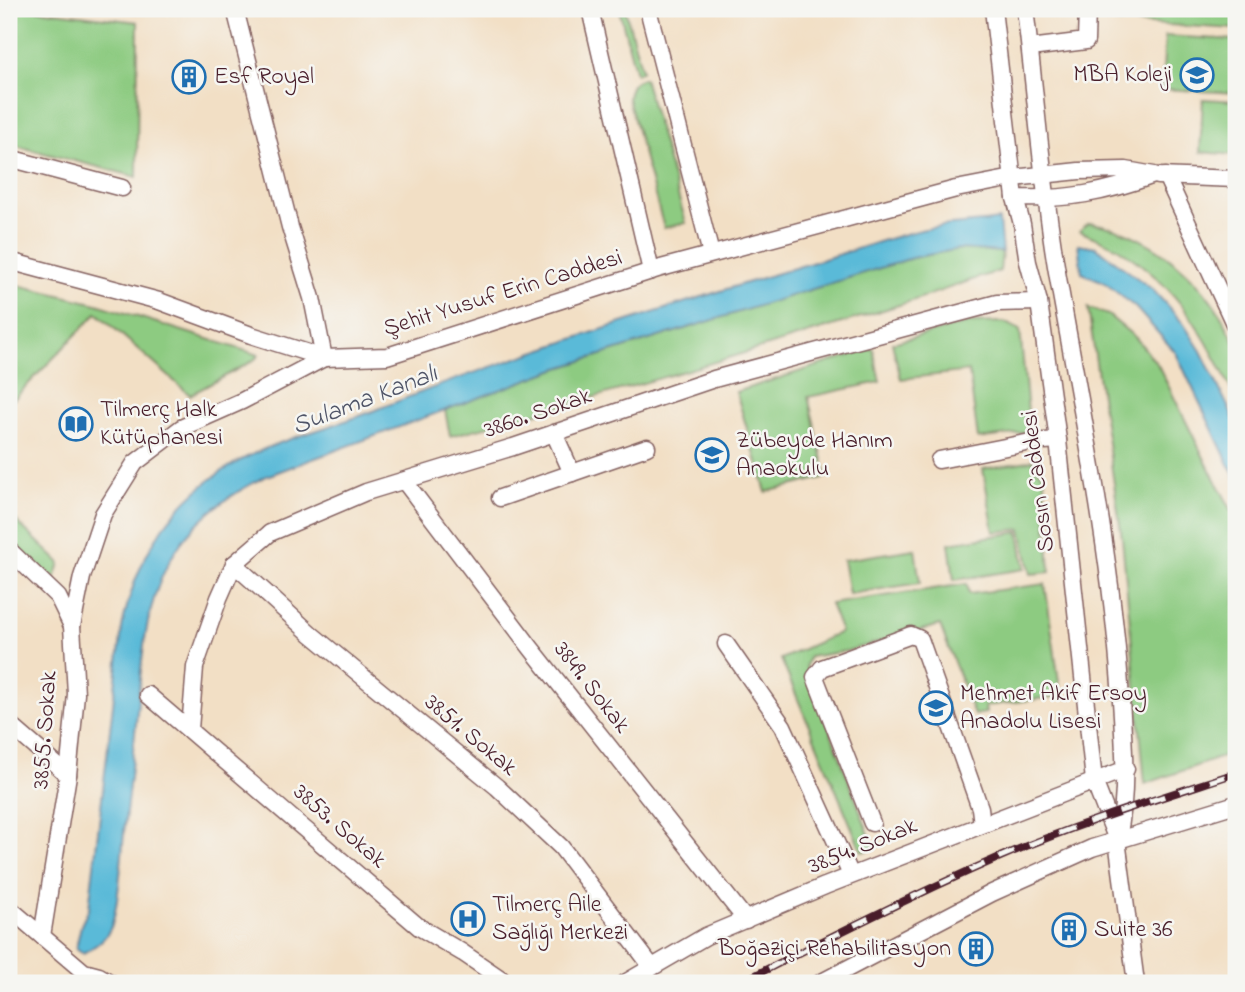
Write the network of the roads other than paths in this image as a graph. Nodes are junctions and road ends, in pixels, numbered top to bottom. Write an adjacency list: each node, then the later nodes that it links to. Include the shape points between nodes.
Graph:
1 (235, 9): 21 (street)
2 (590, 9): 18 (street)
3 (648, 9): 16 (street)
4 (993, 9): 11 (street, Sosın Caddesi)
5 (1025, 9): 7 (street)
6 (1087, 9): 7 (street, via 1086,41)
7 (1030, 48): 9 (street)
8 (9, 158): 13 (street)
9 (1044, 176): 10 (street, Şehit Yusuf Erin Caddesi, via 1126,170); 11 (street, Şehit Yusuf Erin Caddesi); 15 (street)
10 (1160, 176): 12 (street, Şehit Yusuf Erin Caddesi); 15 (street, via 1075,197); 20 (street)
11 (1013, 178): 14 (street, Sosın Caddesi); 16 (street, Şehit Yusuf Erin Caddesi)
12 (1236, 179)
13 (122, 188)
14 (1015, 198): 15 (street); 19 (street, Sosın Caddesi)
15 (1046, 199): 36 (street, via 1105,539)
16 (711, 254): 18 (street, Şehit Yusuf Erin Caddesi)
17 (9, 261): 21 (street, Şehit Yusuf Erin Caddesi, via 159,301)
18 (651, 271): 21 (street, Şehit Yusuf Erin Caddesi, via 387,356)
19 (1039, 302): 22 (street, 3860. Sokak, via 997,303 727,375); 23 (street, Sosın Caddesi)
20 (1236, 328)
21 (324, 358): 31 (street, via 181,428 135,463 103,514)
22 (554, 433): 26 (street); 27 (street, 3860. Sokak)
23 (1058, 439): 25 (street); 38 (street, Sosın Caddesi)
24 (647, 447): 26 (street)
25 (939, 460)
26 (572, 473): 28 (street)
27 (405, 482): 30 (street, 3860. Sokak, via 366,492 270,533); 45 (street, 3849. Sokak)
28 (500, 498)
29 (9, 550): 31 (street, 3855. Sokak, via 58,597)
30 (234, 564): 35 (street, 3860. Sokak, via 195,667); 47 (street, 3851. Sokak, via 561,847)
31 (72, 626): 37 (street, 3855. Sokak, via 76,694)
32 (726, 644): 43 (street, via 783,726)
33 (148, 695): 35 (street, 3853. Sokak)
34 (9, 724): 37 (street)
35 (190, 729): 50 (street, 3853. Sokak, via 419,927)
36 (1126, 769): 38 (street, 3854. Sokak); 42 (street)
37 (68, 775): 46 (street, 3855. Sokak)
38 (1094, 781): 41 (street, 3854. Sokak); 42 (street, Sosın Caddesi)
39 (1236, 804): 42 (street)
40 (872, 823): 41 (street, via 815,677 822,668 911,635 920,639)
41 (982, 824): 43 (street, 3854. Sokak)
42 (1117, 840): 52 (street, via 992,893); 53 (street)
43 (851, 875): 45 (street, 3854. Sokak)
44 (9, 908): 46 (street)
45 (746, 920): 47 (street, 3854. Sokak, via 706,936)
46 (42, 936): 48 (street)
47 (652, 967): 51 (street, 3854. Sokak)
48 (79, 978): 49 (street, via 99,976)
49 (111, 983)
50 (507, 983)
51 (625, 983)
52 (820, 983)
53 (1136, 983)

